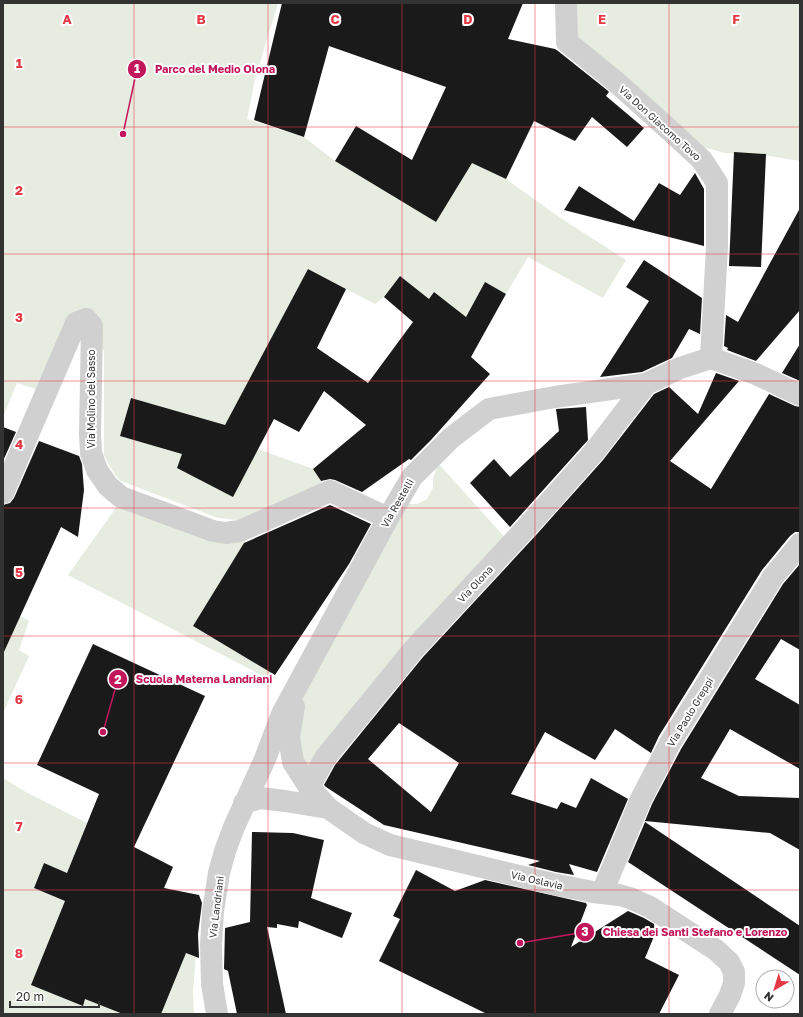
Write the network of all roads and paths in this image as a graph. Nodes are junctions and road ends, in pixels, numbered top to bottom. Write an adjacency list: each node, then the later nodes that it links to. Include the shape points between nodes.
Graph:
1 (566, 3): 2 (street, Via Don Giacomo Tovo, via 567,42 615,81 702,160 718,183)
2 (711, 358): 3 (street, Via Restelli, via 680,368); 4 (street, via 756,374)
3 (646, 384): 6 (street, Via Restelli, via 489,409 451,438 412,477); 9 (street, Via Olona, via 594,452 414,649 325,758)
4 (800, 395)
5 (3, 493): 6 (street, Via Molino del Sasso, via 76,323 86,319 92,326 91,453 97,470 108,486 121,497 226,533 240,531 330,491)
6 (388, 518): 8 (street, Via Restelli)
7 (800, 544): 12 (street, Via Paolo Greppi, via 773,577 670,743 641,799)
8 (305, 671): 9 (street, Via Oslavia, via 294,707 289,737 293,762); 10 (street, Via Restelli, via 282,714 265,759)
9 (309, 787): 11 (street, Via Oslavia)
10 (244, 803): 11 (street, Via Oslavia, via 260,798); 13 (street, Via Landriani, via 222,862 213,912 212,984)
11 (328, 808): 12 (street, Via Oslavia, via 364,833 390,845 553,884)
12 (602, 893): 14 (street, Via Oslavia, via 630,898 650,907 720,953 729,962 734,977 732,988)
13 (218, 1014)
14 (720, 1014)

